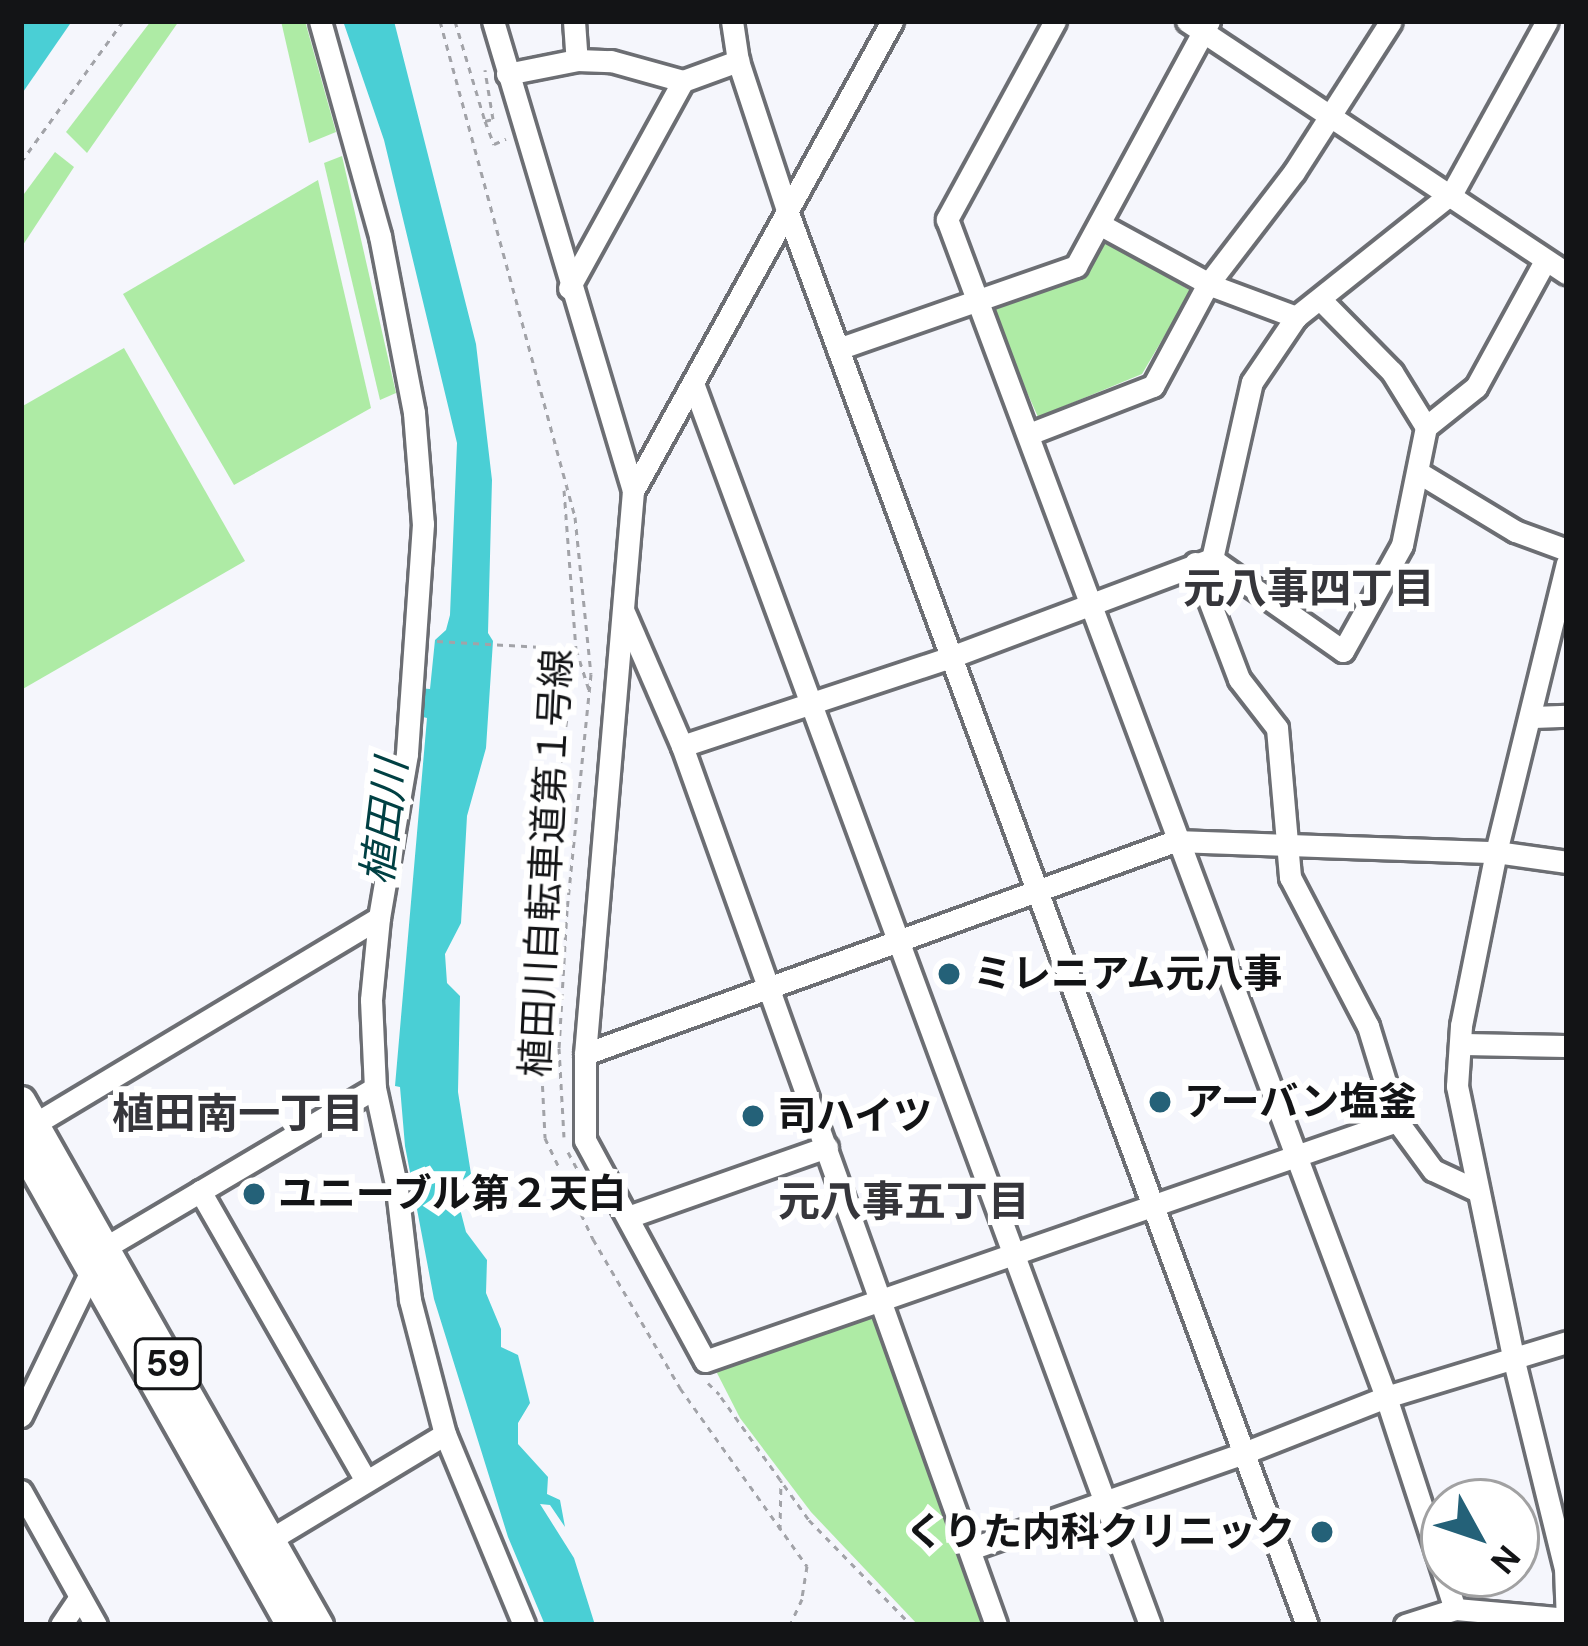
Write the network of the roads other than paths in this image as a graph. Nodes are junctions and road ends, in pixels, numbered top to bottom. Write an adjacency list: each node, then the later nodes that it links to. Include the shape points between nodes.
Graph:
1 (320, 21): 46 (street, via 380,236 413,413 423,524 407,754)
2 (494, 21): 12 (street)
3 (574, 21): 10 (street)
4 (732, 21): 11 (street)
5 (892, 21): 16 (street)
6 (1055, 21): 23 (street, via 947,219)
7 (1391, 21): 14 (street)
8 (1547, 21): 15 (street)
9 (1200, 25): 14 (street); 17 (street)
10 (577, 60): 12 (street); 13 (street)
11 (738, 61): 13 (street); 16 (street)
12 (507, 74): 21 (street)
13 (683, 81): 21 (street)
14 (1330, 114): 15 (street); 20 (street)
15 (1452, 193): 18 (street); 22 (street)
16 (788, 213): 25 (street); 26 (street)
17 (1101, 225): 20 (street); 23 (street, via 1076,266)
18 (1544, 263): 19 (street); 27 (street, via 1475,387)
19 (1567, 274)
20 (1208, 284): 24 (street); 28 (street, via 1153,386)
21 (568, 288): 30 (street)
22 (1322, 301): 24 (street); 27 (street, via 1392,373)
23 (977, 303): 25 (street); 28 (street)
24 (1296, 317): 32 (street, via 1252,382)
25 (838, 349): 36 (street)
26 (694, 386): 30 (street); 37 (street)
27 (1426, 427): 29 (street)
28 (1029, 434): 34 (street)
29 (1421, 474): 31 (street, via 1515,531); 32 (street, via 1402,545 1343,651)
30 (633, 491): 35 (street)
31 (1567, 550)
32 (1204, 561): 34 (street); 42 (street, via 1239,679 1277,728)
33 (1567, 563): 39 (street)
34 (1088, 606): 36 (street); 41 (street)
35 (623, 609): 40 (street); 51 (street)
36 (951, 657): 37 (street); 45 (street)
37 (811, 703): 40 (street); 47 (street)
38 (1567, 716): 39 (street)
39 (1533, 717): 43 (street)
40 (682, 746): 48 (street)
41 (1175, 841): 42 (street); 45 (street); 56 (street)
42 (1288, 844): 43 (street); 53 (street, via 1290,877 1368,1026)
43 (1496, 853): 44 (street); 49 (street)
44 (1567, 862)
45 (1037, 891): 47 (street); 59 (street)
46 (379, 918): 52 (street, via 371,1000); 54 (street)
47 (899, 941): 48 (street); 61 (street)
48 (769, 988): 51 (street); 55 (street)
49 (1462, 1044): 50 (street); 58 (street, via 1457,1086)
50 (1567, 1046)
51 (585, 1054): 60 (street, via 585,1141)
52 (375, 1088): 57 (street); 68 (street, via 410,1300)
53 (1397, 1121): 56 (street); 58 (street, via 1433,1170)
54 (24, 1126): 62 (main road, 59)
55 (826, 1147): 60 (street); 63 (street)
56 (1293, 1156): 59 (street); 66 (street)
57 (200, 1191): 62 (street); 70 (street)
58 (1478, 1191): 65 (street)
59 (1153, 1205): 61 (street); 69 (street)
60 (628, 1217): 63 (street, via 706,1372)
61 (1013, 1252): 63 (street); 72 (street)
62 (96, 1262): 67 (street); 73 (main road, 59); 81 (main road, 59)
63 (878, 1298): 74 (street)
64 (1567, 1342): 65 (street)
65 (1513, 1357): 66 (street); 75 (street)
66 (1386, 1397): 69 (street); 77 (street)
67 (21, 1416)
68 (445, 1434): 70 (street); 83 (street)
69 (1244, 1454): 72 (street); 86 (street)
70 (366, 1481): 73 (street)
71 (21, 1491): 76 (street)
72 (1105, 1502): 74 (street); 85 (street)
73 (271, 1539): 82 (main road, 59)
74 (970, 1549): 84 (street)
75 (1566, 1567): 78 (street)
76 (80, 1597): 79 (street); 80 (street)
77 (1455, 1609): 78 (street); 87 (street)
78 (1567, 1621)
79 (61, 1625)
80 (96, 1625)
81 (290, 1625)
82 (319, 1625)
83 (524, 1625)
84 (996, 1625)
85 (1150, 1625)
86 (1307, 1625)
87 (1405, 1625)

